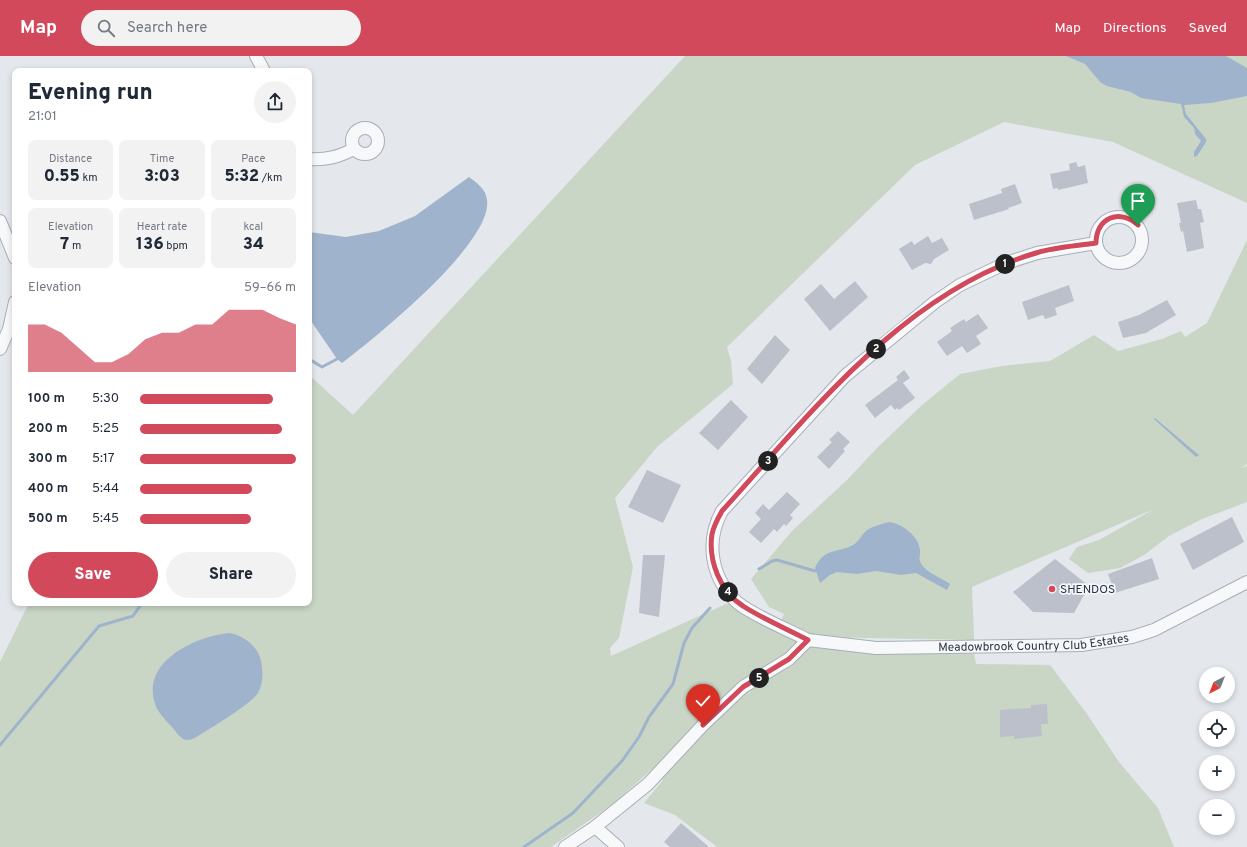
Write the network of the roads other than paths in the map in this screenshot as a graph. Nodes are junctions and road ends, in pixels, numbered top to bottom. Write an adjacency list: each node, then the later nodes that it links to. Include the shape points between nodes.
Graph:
1 (256, 56): 2 (street)
2 (262, 68)
3 (354, 149): 4 (street, via 326,160)
4 (312, 159)
5 (0, 221): 7 (street)
6 (1096, 243): 11 (street, Meadowbrook Country Club Estates, via 1037,253 1006,263 935,302 845,376 722,511 712,534 711,549 716,573 723,584 743,606)
7 (12, 251)
8 (12, 316): 9 (street)
9 (0, 349)
10 (1247, 582): 11 (street, Meadowbrook Country Club Estates, via 1154,630 1132,637 1088,644 876,648)
11 (808, 640): 12 (street, via 789,659 743,687 648,784)
12 (595, 827): 13 (street); 14 (street)
13 (565, 847)
14 (618, 847)

